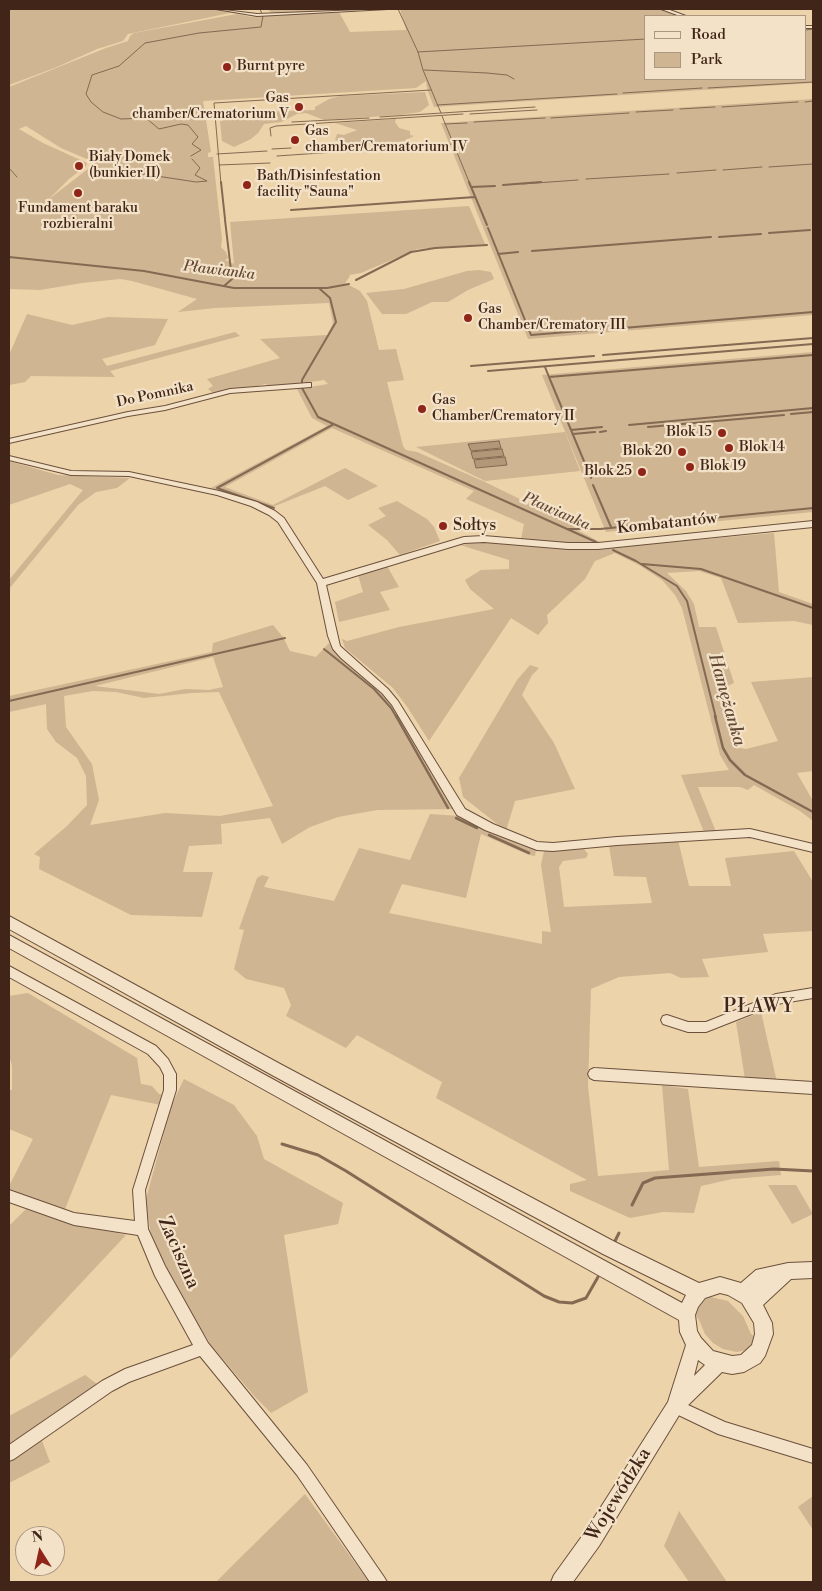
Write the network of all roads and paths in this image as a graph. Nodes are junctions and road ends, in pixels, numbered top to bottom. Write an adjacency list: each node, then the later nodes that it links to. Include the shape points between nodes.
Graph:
1 (218, 9): 2 (street, via 257,15)
2 (386, 9)
3 (663, 9): 4 (street)
4 (681, 15)
5 (308, 385): 6 (street, Do Pomnika, via 224,392)
6 (9, 441)
7 (9, 458): 9 (street, via 71,474 129,474 219,493 254,504 281,520)
8 (813, 524): 9 (street, Kombatantów, via 598,546 464,540)
9 (321, 583): 10 (street, via 336,646 395,703 461,812 540,846 750,833)
10 (813, 848)
11 (9, 922): 21 (street, via 321,1094 609,1248)
12 (9, 941): 23 (street)
13 (9, 971): 19 (street, Zaciszna, via 152,1050 170,1074 170,1090 139,1190)
14 (813, 993): 15 (street, via 776,999 706,1027 688,1027)
15 (667, 1020)
16 (594, 1074): 17 (street)
17 (813, 1088)
18 (9, 1196): 19 (street, via 74,1219)
19 (142, 1230): 25 (street, Zaciszna, via 160,1271)
20 (813, 1270): 22 (street, via 788,1271)
21 (700, 1292): 22 (street, via 720,1285 731,1287); 23 (street, via 691,1302)
22 (748, 1298): 26 (street, via 763,1324 764,1334 759,1350 744,1363 732,1366)
23 (687, 1315): 24 (street, via 689,1332)
24 (695, 1344): 26 (street, via 707,1357); 27 (street, Wojewódzka)
25 (203, 1348): 28 (street, via 124,1376); 30 (street, Zaciszna, via 302,1470)
26 (719, 1363): 27 (street, Wojewódzka)
27 (675, 1406): 29 (street, via 723,1429); 31 (street, Wojewódzka, via 592,1539)
28 (9, 1454)
29 (813, 1456)
30 (379, 1582)
31 (561, 1582)

